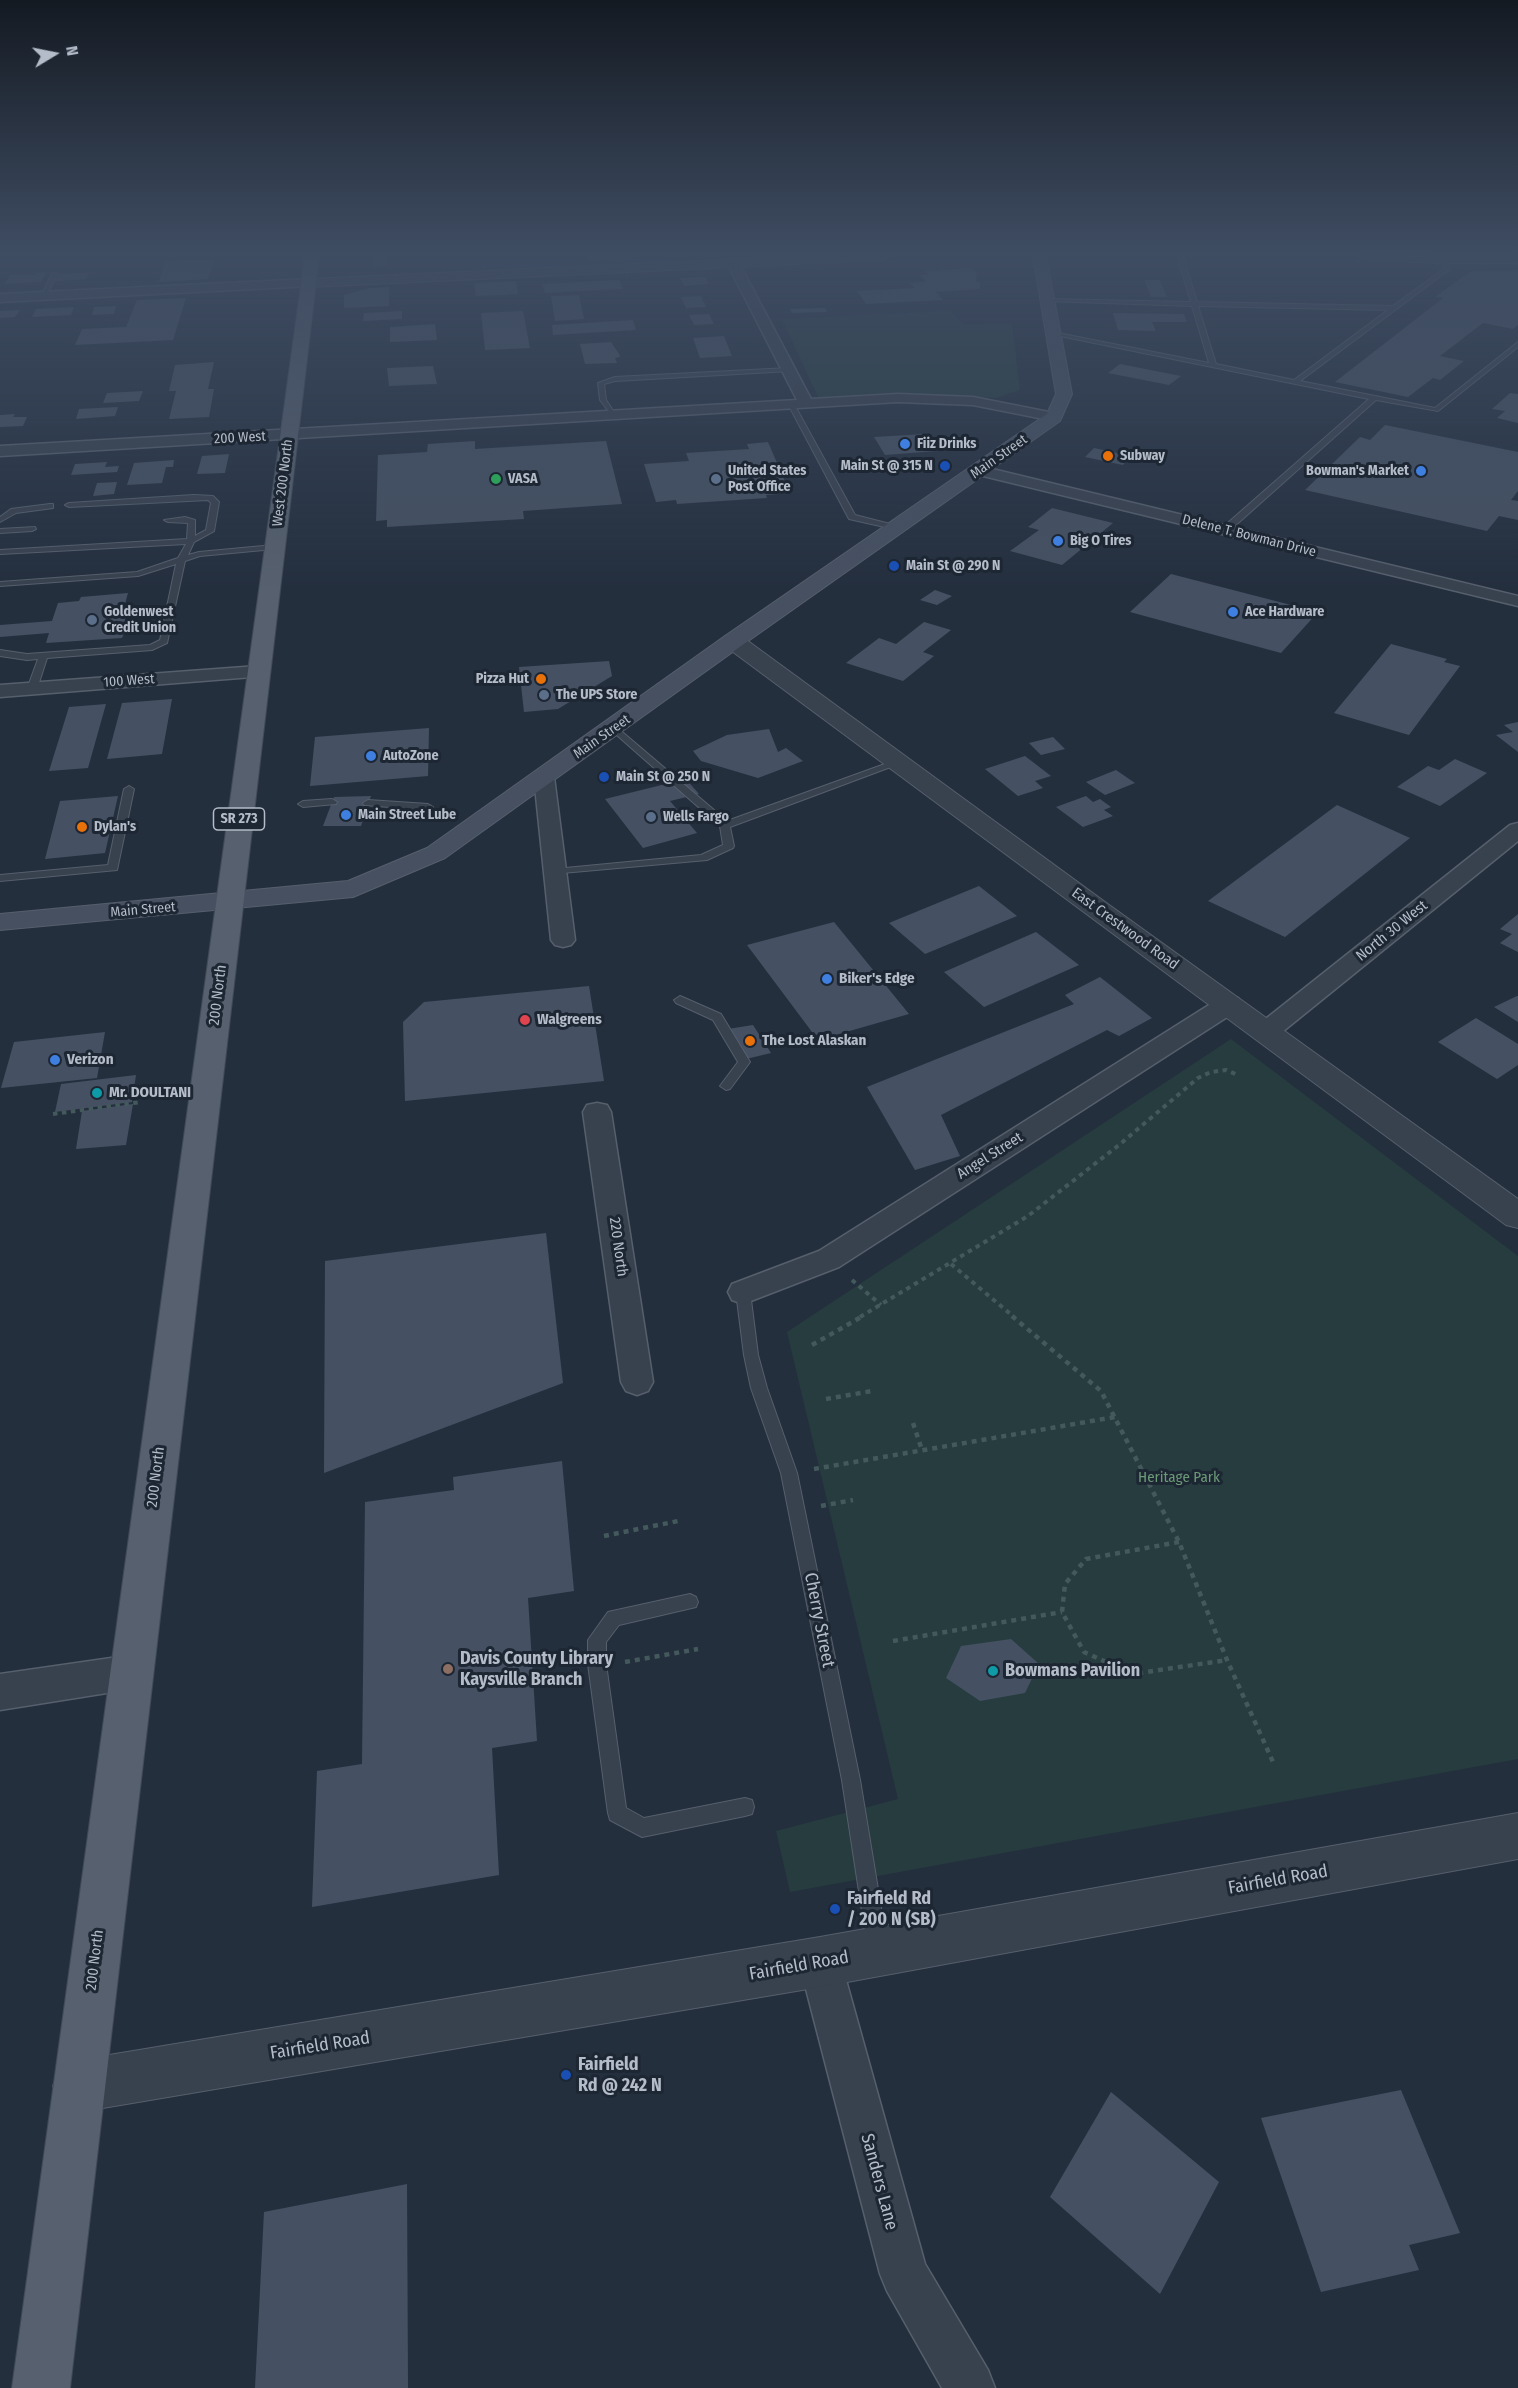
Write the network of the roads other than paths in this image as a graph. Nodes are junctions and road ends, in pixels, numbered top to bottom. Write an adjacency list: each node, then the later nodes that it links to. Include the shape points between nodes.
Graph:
1 (298, 367): 13 (main road, West 200 North / SR 273)
2 (1059, 367): 12 (main road, via 1064,394)
3 (1220, 367): 7 (lane)
4 (1314, 367): 7 (lane)
5 (1489, 367): 8 (lane, via 1436,410)
6 (789, 370): 9 (street); 11 (lane, via 615,379 601,383 603,400)
7 (1295, 382): 8 (lane)
8 (1374, 398): 22 (lane)
9 (806, 403): 10 (street, 200 West); 12 (street, 200 West, via 898,398 973,401)
10 (791, 404): 11 (street, 200 West); 20 (lane, via 852,517)
11 (613, 415): 13 (street, 200 West)
12 (1054, 417): 15 (main road, Main Street)
13 (289, 435): 14 (street, 200 West); 26 (main road, West 200 North / SR 273)
14 (0, 451)
15 (980, 471): 20 (main road, Main Street); 22 (street, Delene T. Bowman Drive)
16 (69, 505): 24 (lane, via 210,498 215,502 210,531)
17 (50, 506): 18 (lane, via 14,511)
18 (0, 520)
19 (168, 520): 24 (lane, via 192,522)
20 (896, 528): 30 (main road, Main Street)
21 (32, 529): 23 (lane)
22 (1224, 530): 29 (street, Delene T. Bowman Drive)
23 (0, 531)
24 (191, 541): 25 (lane); 27 (lane)
25 (0, 552)
26 (273, 557): 27 (lane, via 200,554); 33 (main road, 200 North / SR 273)
27 (181, 560): 28 (lane, via 138,574); 32 (lane, via 164,641 152,647)
28 (0, 584)
29 (1518, 601)
30 (733, 641): 36 (main road, Main Street); 37 (street, East Crestwood Road)
31 (0, 653): 32 (lane)
32 (43, 656): 34 (lane)
33 (258, 672): 34 (street, 100 West); 48 (main road, 200 North / SR 273)
34 (32, 689): 35 (street, 100 West)
35 (0, 691)
36 (614, 728): 38 (main road, Main Street); 44 (lane)
37 (900, 762): 44 (lane); 52 (street, East Crestwood Road)
38 (544, 777): 46 (street); 48 (main road, Main Street, via 436,853 353,889)
39 (129, 789): 47 (lane, via 113,868)
40 (332, 802): 42 (lane)
41 (368, 803): 43 (lane)
42 (303, 804)
43 (428, 807)
44 (724, 825): 46 (lane, via 729,846 703,858)
45 (1518, 830): 53 (street, North 30 West)
46 (555, 872): 50 (street)
47 (0, 878)
48 (229, 901): 49 (main road, Main Street); 60 (main road, 200 North)
49 (0, 921)
50 (563, 940)
51 (680, 1000): 54 (lane, via 717,1017 744,1062)
52 (1229, 1004): 53 (street, East Crestwood Road); 57 (street, Angel Street, via 829,1259)
53 (1267, 1031): 56 (street, East Crestwood Road)
54 (726, 1086)
55 (597, 1112): 58 (street, 220 North)
56 (1518, 1216)
57 (743, 1292): 64 (lane, Cherry Street, via 756,1377 789,1473 851,1780)
58 (637, 1382)
59 (690, 1602): 62 (lane, via 614,1618 597,1640 617,1814 642,1828)
60 (132, 1672): 61 (street); 66 (main road, 200 North)
61 (0, 1692)
62 (745, 1807)
63 (1518, 1836): 64 (street, Fairfield Road)
64 (879, 1952): 65 (street, Fairfield Road)
65 (820, 1962): 66 (street, Fairfield Road); 68 (street, Sanders Lane, via 904,2274)
66 (79, 2086): 67 (main road, 200 North)
67 (41, 2388)
68 (970, 2388)

